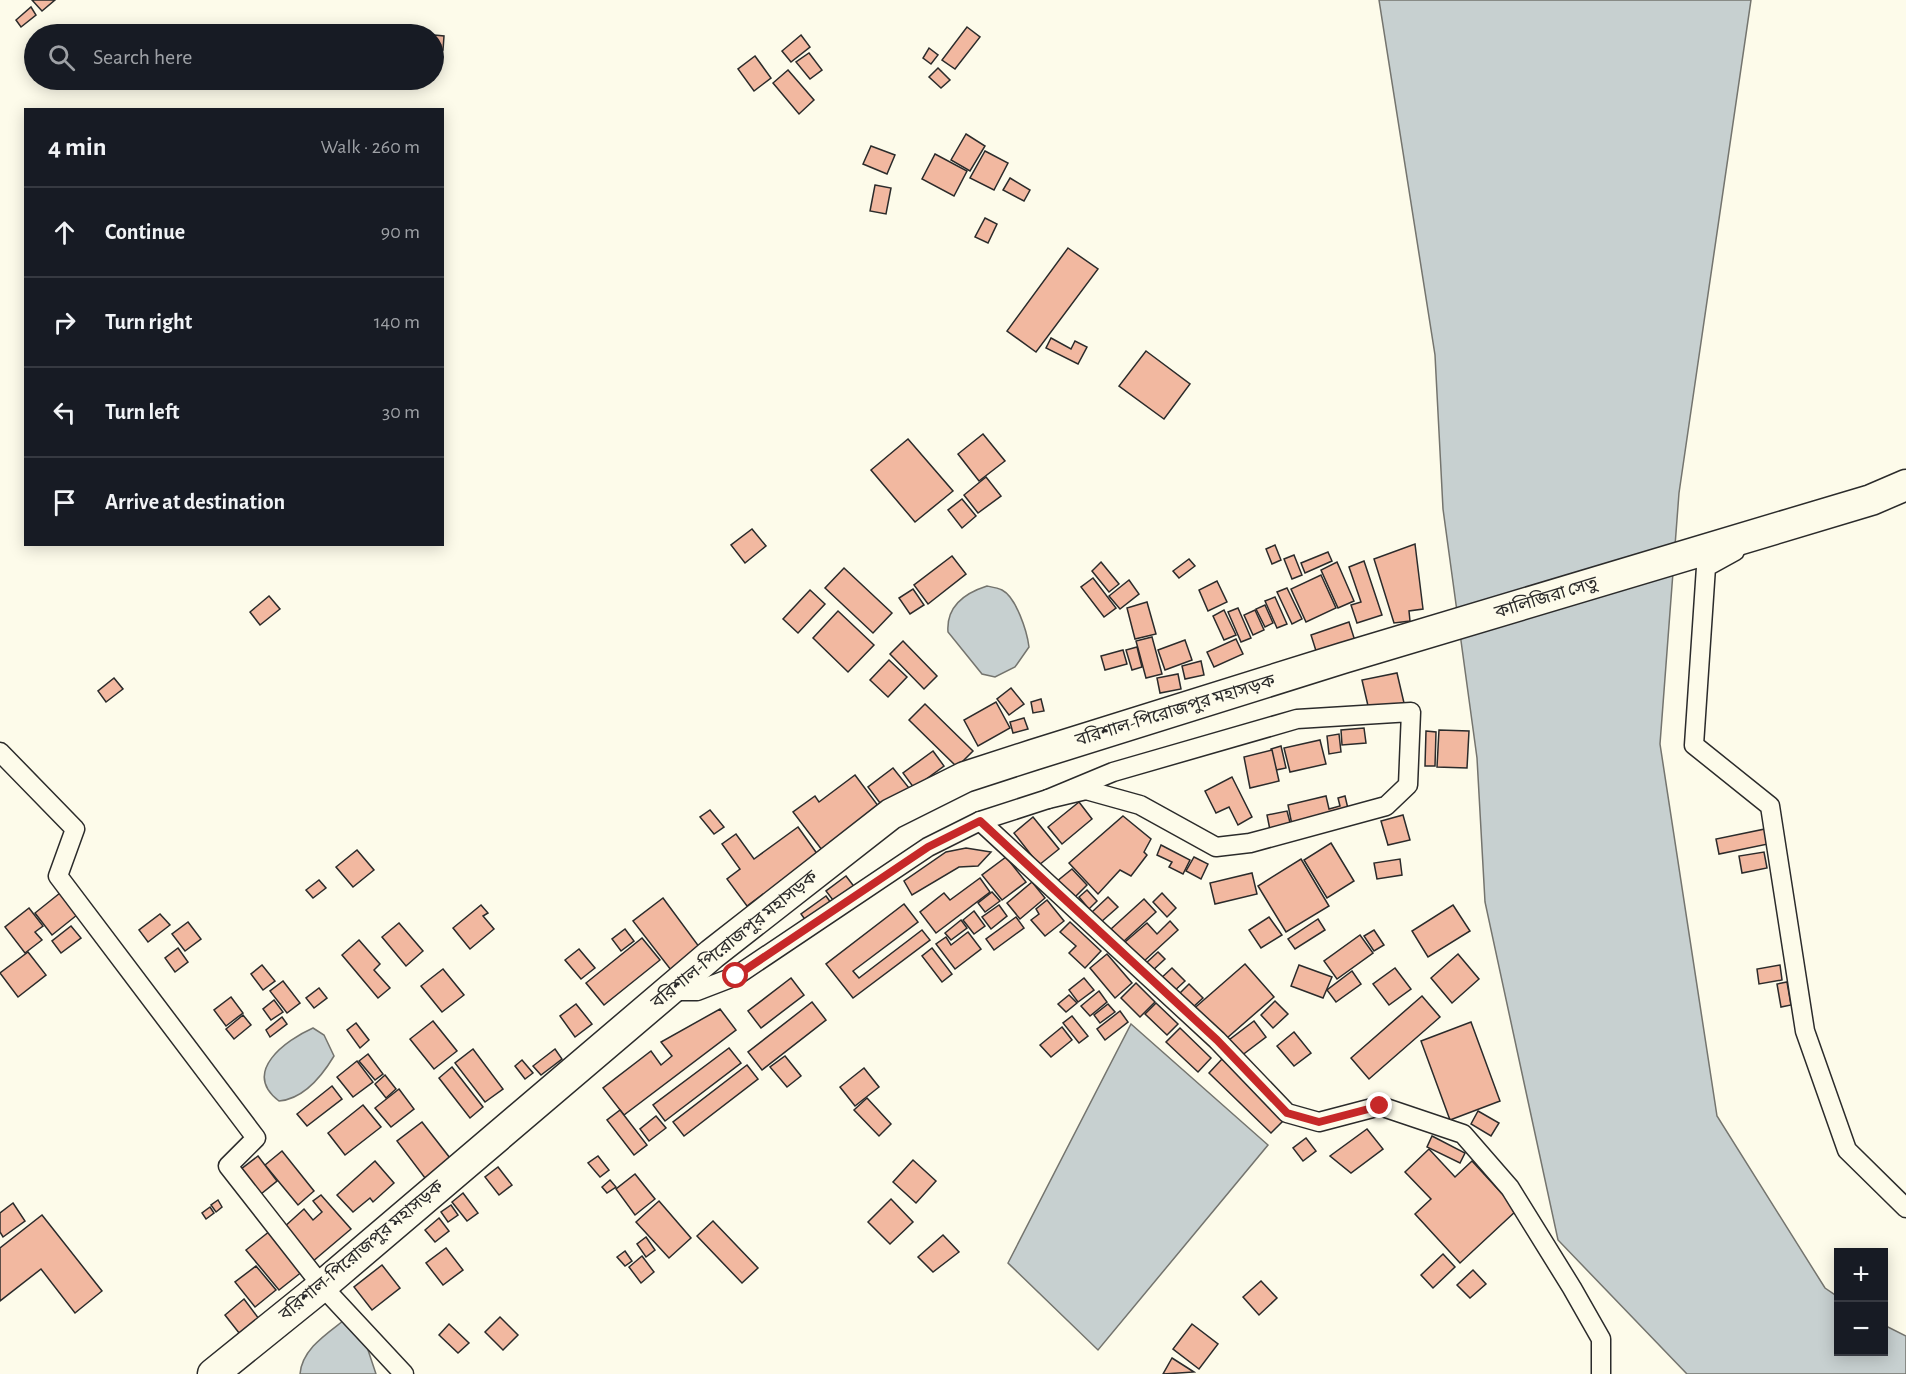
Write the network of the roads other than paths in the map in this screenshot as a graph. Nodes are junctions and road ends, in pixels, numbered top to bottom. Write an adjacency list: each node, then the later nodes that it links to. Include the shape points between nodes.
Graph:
1 (1906, 485): 2 (highway, via 1871,500)
2 (1762, 531): 3 (highway, কালিজিরা সেতু); 8 (street, via 1706,567 1694,745 1770,806 1805,1031 1847,1150)
3 (1343, 658): 7 (highway, বরিশাল-পিরোজপুর মহাসড়ক, via 965,777 891,814)
4 (0, 752): 9 (street, via 75,829 58,876 256,1138 228,1166)
5 (1048, 798): 5 (street, via 1086,790 1140,805 1216,847 1250,843 1386,806 1408,785 1411,712 1297,718 1113,772); 6 (street)
6 (980, 821): 7 (street, via 928,847 736,976 697,991); 12 (street, via 1217,1040 1287,1113 1319,1122 1380,1106 1463,1134 1510,1188 1572,1288 1600,1339)
7 (668, 991): 9 (highway, বরিশাল-পিরোজপুর মহাসড়ক)
8 (1906, 1208)
9 (322, 1286): 10 (highway, বরিশাল-পিরোজপুর মহাসড়ক); 11 (street)
10 (213, 1374)
11 (404, 1374)
12 (1601, 1374)

